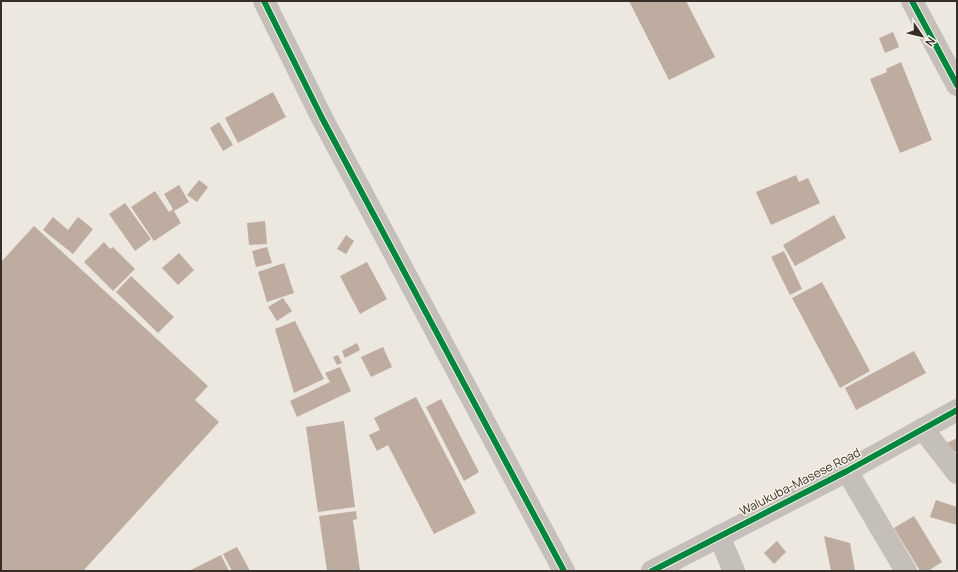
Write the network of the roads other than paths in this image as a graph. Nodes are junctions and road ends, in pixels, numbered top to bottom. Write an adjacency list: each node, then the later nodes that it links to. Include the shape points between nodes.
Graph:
1 (264, 1): 9 (street, via 322,118)
2 (912, 1): 3 (street)
3 (957, 85)
4 (957, 410): 5 (street, Walukuba-Masese Road)
5 (923, 429): 6 (street, Walukuba-Masese Road); 7 (street)
6 (847, 471): 8 (street, Walukuba-Masese Road); 12 (street)
7 (957, 473)
8 (719, 536): 10 (street, Walukuba-Masese Road); 11 (street)
9 (564, 571)
10 (652, 571)
11 (734, 571)
12 (906, 571)

